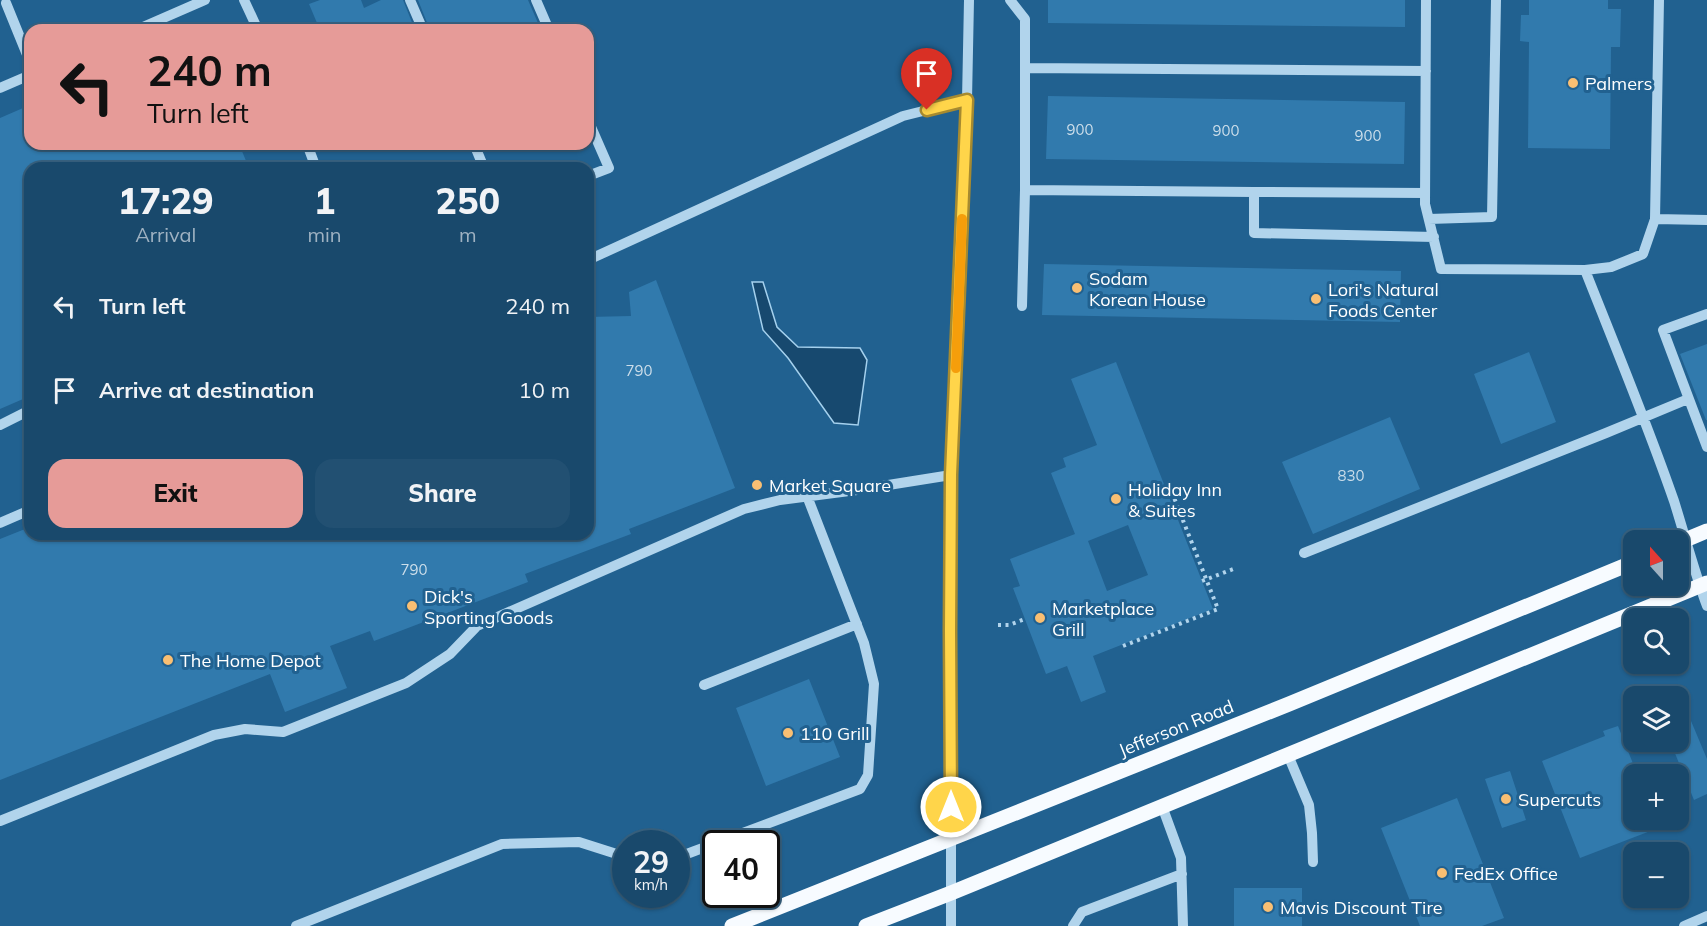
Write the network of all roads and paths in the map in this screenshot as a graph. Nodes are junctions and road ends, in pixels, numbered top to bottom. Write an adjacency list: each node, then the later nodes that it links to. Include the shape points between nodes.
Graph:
1 (206, 0): 11 (street)
2 (244, 0): 12 (street)
3 (410, 0): 13 (street)
4 (536, 0): 14 (street)
5 (969, 0): 20 (street)
6 (1010, 0): 16 (street, via 1025,18)
7 (1426, 0): 17 (street)
8 (1496, 0): 26 (street, via 1492,217)
9 (1659, 0): 27 (street)
10 (6, 3): 15 (street)
11 (150, 24)
12 (255, 24)
13 (420, 24)
14 (546, 24)
15 (24, 47)
16 (1025, 68): 17 (street); 23 (street)
17 (1426, 71): 25 (street)
18 (24, 78): 19 (street)
19 (0, 88)
20 (967, 100): 30 (street, via 903,116); 39 (street)
21 (594, 134): 22 (street, via 609,168)
22 (594, 174)
23 (1025, 190): 24 (street); 32 (street)
24 (1254, 192): 25 (street); 29 (street, via 1254,233)
25 (1425, 193): 26 (street)
26 (1429, 219): 29 (street)
27 (1655, 219): 28 (street); 31 (street, via 1643,254 1611,267)
28 (1707, 220)
29 (1434, 237): 31 (street, via 1442,269)
30 (594, 257)
31 (1585, 270): 36 (street)
32 (1022, 306)
33 (1707, 314): 34 (street, via 1663,330)
34 (1688, 399): 36 (street); 38 (street)
35 (24, 413): 37 (street)
36 (1643, 418): 44 (street, via 1674,503); 47 (street)
37 (0, 425)
38 (1707, 447)
39 (951, 475): 41 (street); 62 (street)
40 (1173, 495): 51 (path)
41 (807, 496): 55 (street); 61 (street, via 744,509 477,626 450,654 406,683 283,732 245,729 214,735)
42 (24, 513): 43 (street)
43 (0, 523)
44 (1680, 530)
45 (1707, 531): 46 (main road)
46 (1689, 539)
47 (1304, 553)
48 (1689, 556): 52 (street)
49 (1623, 567): 62 (main road, Jefferson Road)
50 (1236, 568): 51 (path)
51 (1204, 580): 57 (path, via 1218,609)
52 (1703, 585): 53 (street); 59 (main road)
53 (1707, 606)
54 (1024, 620): 56 (path)
55 (857, 624): 58 (street); 64 (street, via 874,684 868,775 860,789)
56 (998, 625)
57 (1123, 646)
58 (704, 685)
59 (1288, 755): 60 (main road); 65 (street, via 1309,805)
60 (1162, 806): 66 (street, via 1181,858); 67 (main road)
61 (0, 821)
62 (952, 840): 67 (street); 71 (main road, Jefferson Road)
63 (612, 853): 69 (street, via 579,842 502,844)
64 (690, 853)
65 (1313, 862)
66 (1182, 874): 74 (street, via 1082,912); 75 (street)
67 (951, 893): 72 (main road); 73 (street)
68 (1707, 916): 76 (street)
69 (308, 924): 70 (street)
70 (296, 926)
71 (732, 926)
72 (866, 926)
73 (951, 926)
74 (1073, 926)
75 (1183, 926)
76 (1684, 926)

